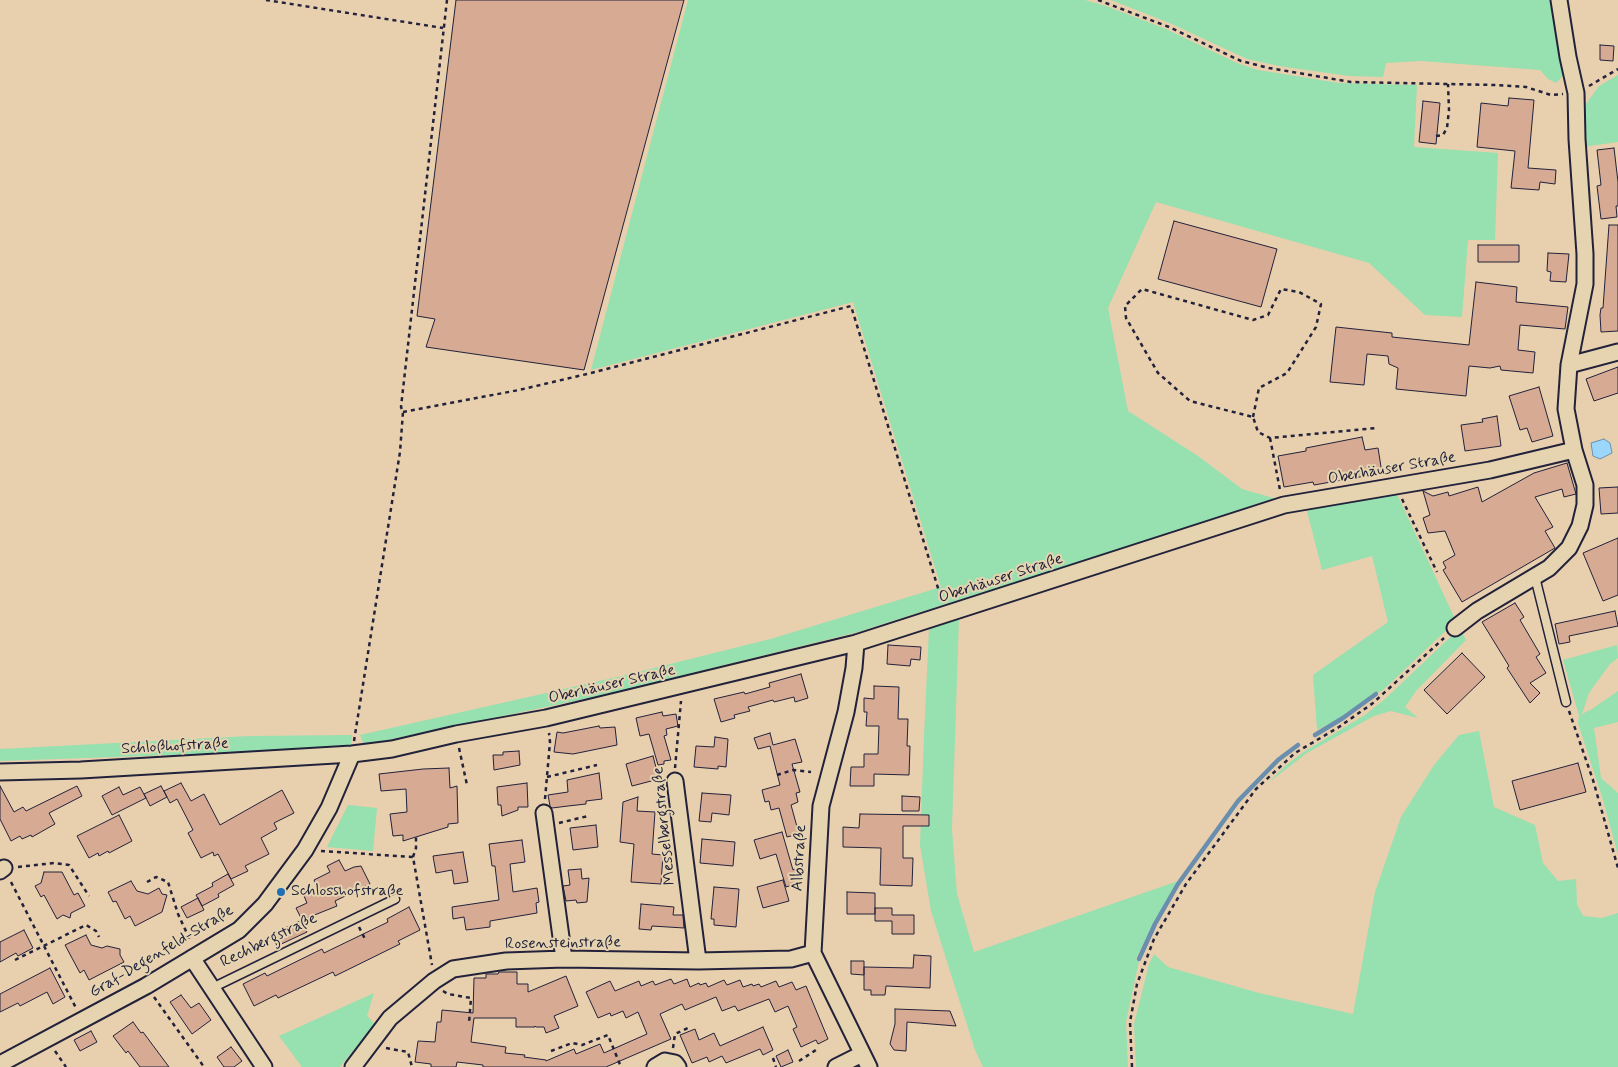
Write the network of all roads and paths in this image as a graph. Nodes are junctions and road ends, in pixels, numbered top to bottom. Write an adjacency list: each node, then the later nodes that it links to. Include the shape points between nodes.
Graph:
1 (266, 0): 5 (path)
2 (447, 0): 5 (path)
3 (1098, 0): 7 (path, via 1169,27 1241,61 1269,68 1351,82)
4 (1559, 0): 8 (street)
5 (443, 28): 12 (path, via 402,397)
6 (1618, 69): 8 (path)
7 (1448, 84): 8 (path, via 1526,87 1551,95); 9 (path, via 1447,128 1442,135)
8 (1576, 93): 11 (street, via 1585,284)
9 (1436, 136)
10 (1618, 352): 11 (street)
11 (1569, 365): 16 (street, via 1566,409)
12 (403, 412): 21 (path, via 591,374 851,306); 28 (path, via 400,452)
13 (1253, 417): 13 (path, via 1190,400 1158,374 1126,318 1125,306 1142,289 1253,320 1268,315 1281,290 1299,292 1322,304 1316,328 1287,373 1259,388); 15 (path, via 1258,432)
14 (1376, 428): 15 (path)
15 (1270, 438): 18 (path)
16 (1574, 450): 17 (street, Oberhäuser Straße, via 1490,470); 20 (street, via 1585,485 1580,526 1569,548)
17 (1396, 486): 18 (street, Oberhäuser Straße); 19 (path)
18 (1284, 505): 23 (street, Oberhäuser Straße)
19 (1437, 572)
20 (1535, 577): 22 (street, via 1477,611); 25 (lane)
21 (942, 603)
22 (1455, 628): 78 (path, via 1373,703 1295,752 1256,789 1215,844 1169,912 1145,961 1130,1022)
23 (856, 643): 24 (street, Oberhäuser Straße); 49 (street, Albstraße, via 846,712 820,806)
24 (679, 687): 26 (street, Oberhäuser Straße); 34 (path, Messelbergstraße, via 682,705)
25 (1566, 702): 40 (path)
26 (546, 718): 27 (street, Oberhäuser Straße); 33 (path, via 550,742)
27 (456, 734): 28 (street, Oberhäuser Straße, via 392,749); 35 (path)
28 (352, 754): 30 (street, Schloßhofstraße); 50 (street, Graf-Degenfeld-Straße, via 329,808 305,850 265,904 239,930)
29 (597, 765): 33 (path)
30 (0, 772)
31 (811, 772): 32 (path, via 793,770)
32 (777, 775)
33 (547, 777): 37 (path)
34 (675, 781): 53 (street, Messelbergstraße)
35 (467, 785)
36 (588, 816): 37 (path)
37 (545, 820): 52 (street)
38 (416, 834): 39 (path)
39 (413, 857)
40 (1618, 868)
41 (2, 870): 43 (path, via 69,864); 48 (path)
42 (148, 882): 50 (path, via 156,877 168,882)
43 (89, 896)
44 (395, 899): 45 (lane, Rechbergstraße)
45 (354, 919): 47 (path); 56 (lane, Rechbergstraße)
46 (99, 936): 48 (path, via 86,925)
47 (366, 941)
48 (43, 945): 51 (path); 57 (path)
49 (813, 953): 53 (street, Rosensteinstraße, via 791,960); 66 (street, Albstraße)
50 (195, 956): 55 (street, Graf-Degenfeld-Straße); 56 (street, Rechbergstraße)
51 (15, 960)
52 (564, 960): 53 (street, Rosensteinstraße); 54 (street, Rosensteinstraße, via 506,961 453,969)
53 (698, 961)
54 (432, 984): 58 (path, via 448,994 471,998); 61 (street, Rosensteinstraße, via 390,1018)
55 (146, 986): 57 (street, Graf-Degenfeld-Straße); 70 (path)
56 (212, 988): 71 (street, Rechbergstraße)
57 (82, 1020): 60 (street, Graf-Degenfeld-Straße)
58 (469, 1023)
59 (688, 1028): 68 (path, via 675,1034)
60 (47, 1040): 67 (street, Graf-Degenfeld-Straße); 69 (path)
61 (369, 1046): 72 (street, Rosensteinstraße); 73 (path, via 408,1052)
62 (816, 1050): 65 (path)
63 (551, 1051): 74 (path, via 572,1043 582,1045 608,1035)
64 (772, 1058): 76 (path)
65 (799, 1061)
66 (865, 1061): 77 (street)
67 (0, 1064)
68 (674, 1064): 75 (street, via 665,1061)
69 (66, 1067)
70 (204, 1067)
71 (264, 1067)
72 (353, 1067)
73 (412, 1067)
74 (622, 1067)
75 (656, 1067)
76 (776, 1067)
77 (836, 1067)
78 (1132, 1067)

